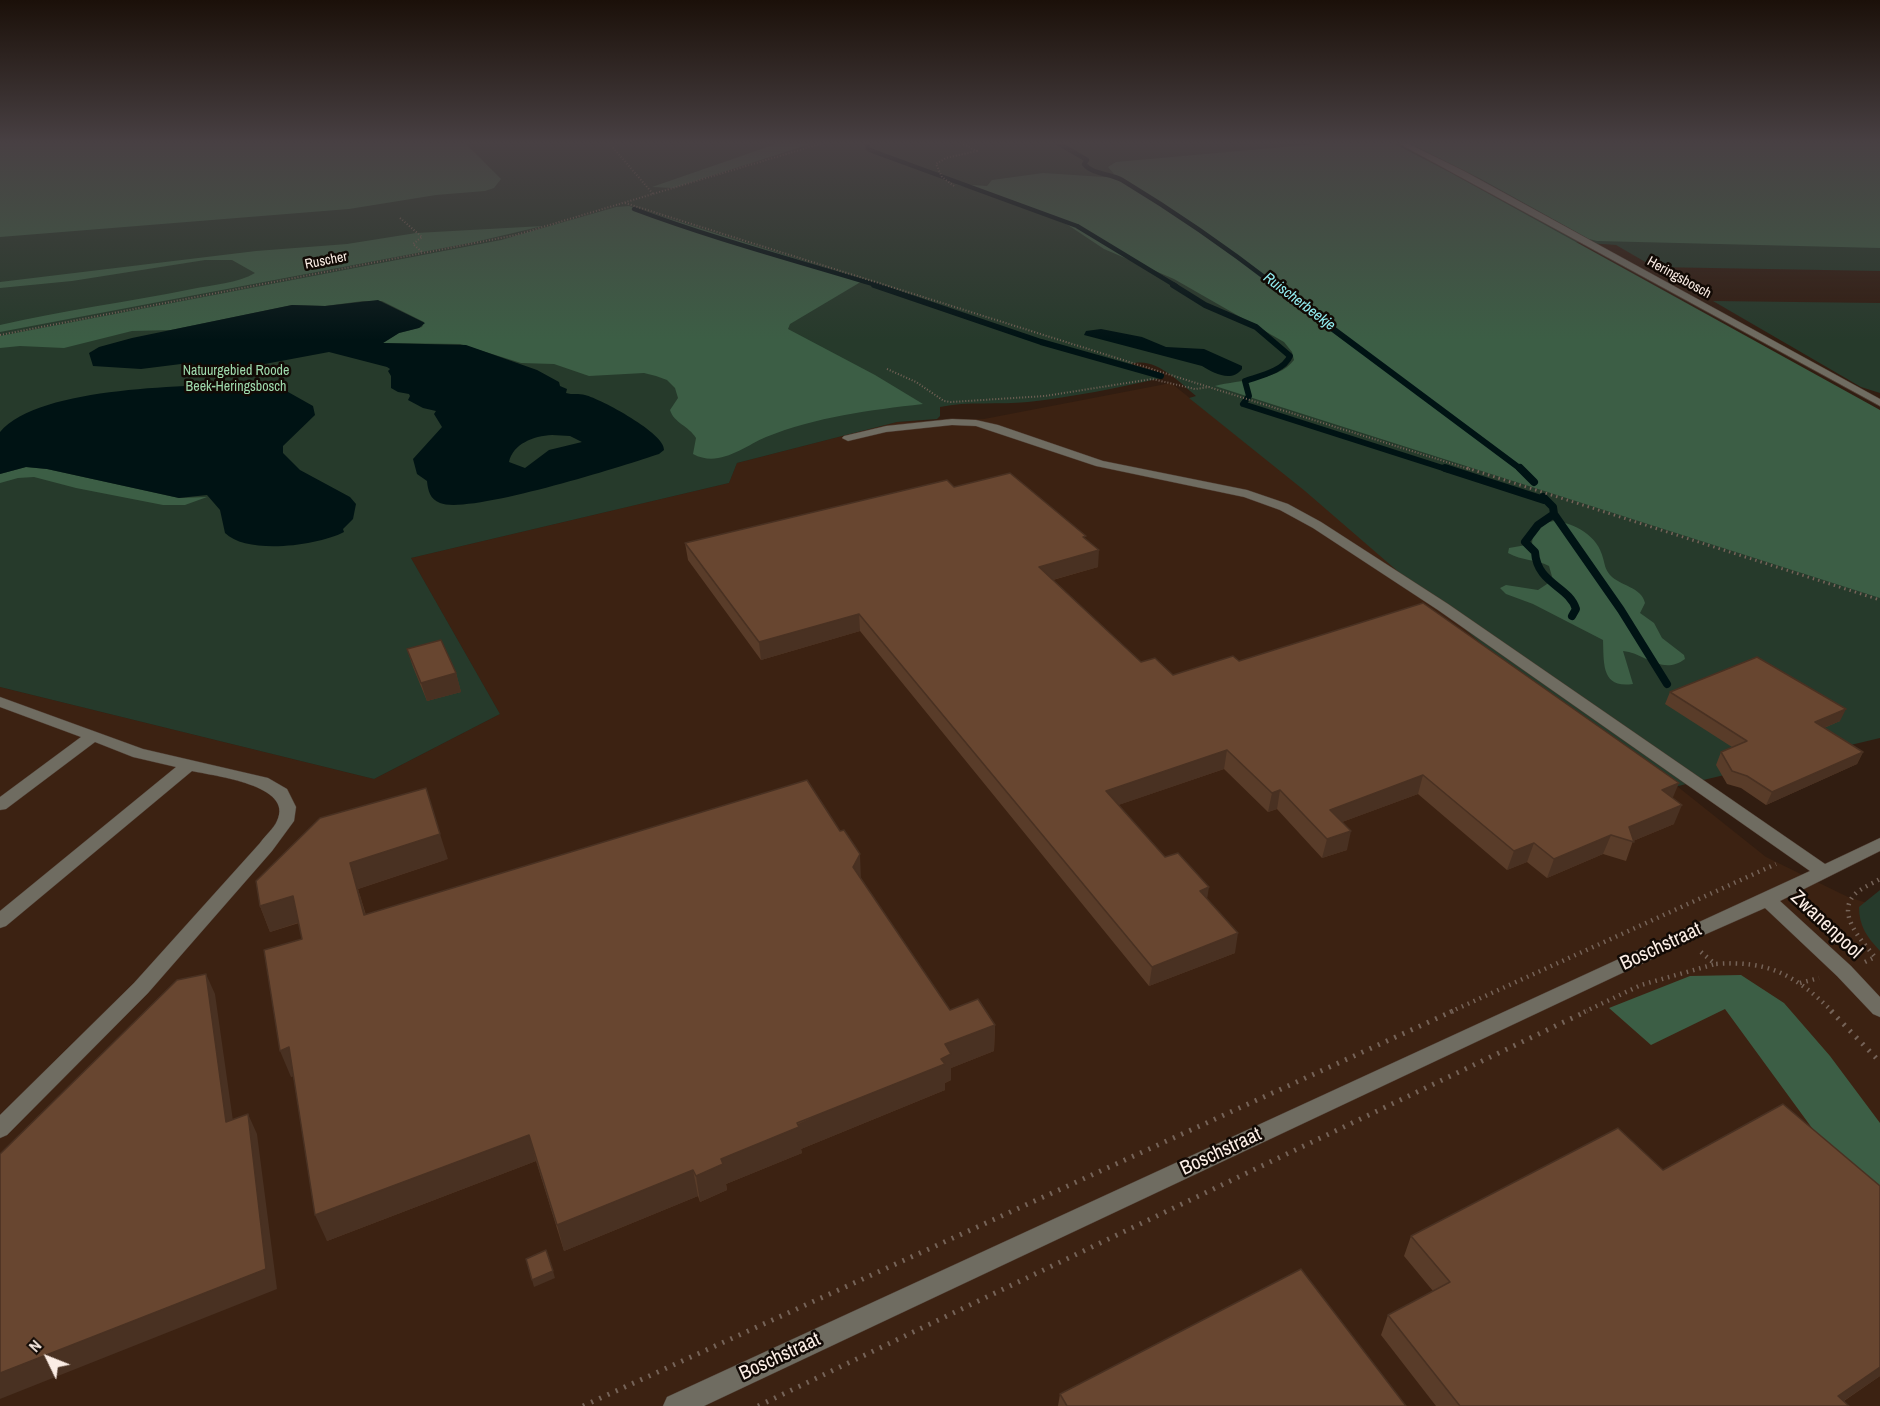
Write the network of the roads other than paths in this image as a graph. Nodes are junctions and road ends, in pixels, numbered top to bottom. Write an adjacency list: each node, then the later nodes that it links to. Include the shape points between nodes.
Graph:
1 (1526, 209): 2 (street, Heringsbosch)
2 (1880, 403)
3 (848, 438): 9 (street, via 886,429 976,423 1100,464 1247,494 1284,507 1443,607)
4 (4, 707): 5 (street)
5 (93, 736): 6 (street, via 140,753); 7 (street)
6 (190, 764): 11 (street); 13 (street, via 262,782 282,793 288,807 286,821 141,988)
7 (0, 805)
8 (1880, 844): 9 (street, Boschstraat)
9 (1824, 872): 10 (street, Boschstraat)
10 (1767, 900): 12 (street, Zwanenpool); 14 (street, Boschstraat)
11 (0, 921)
12 (1880, 1009)
13 (0, 1129)
14 (676, 1406)

